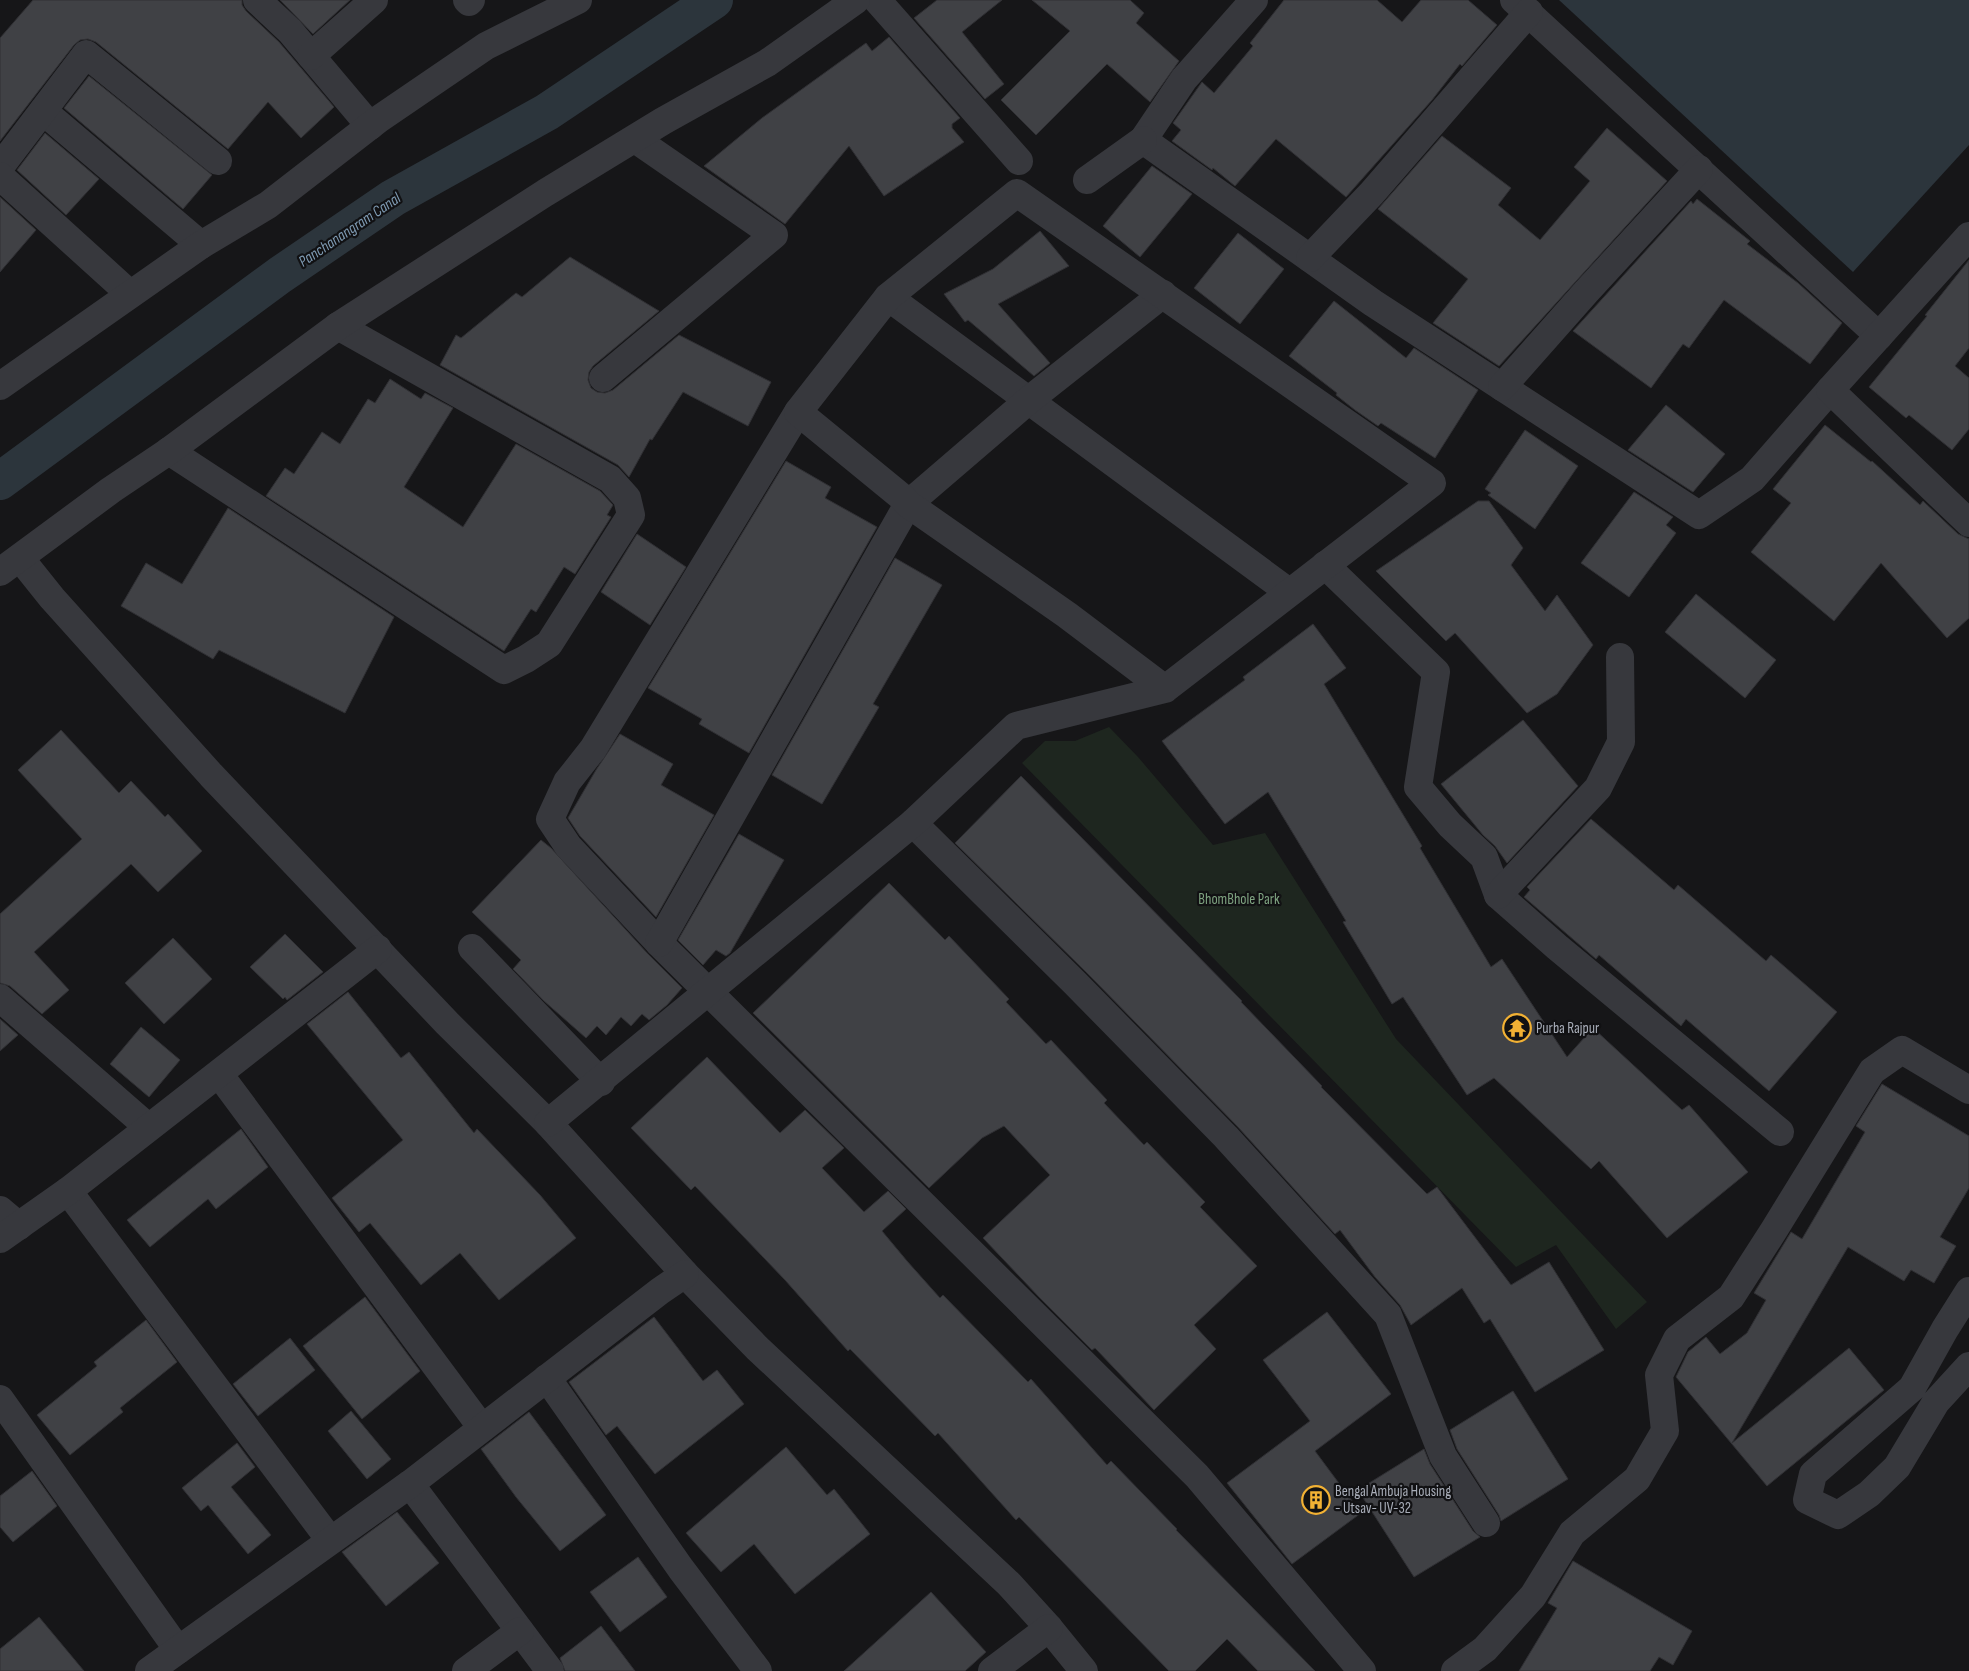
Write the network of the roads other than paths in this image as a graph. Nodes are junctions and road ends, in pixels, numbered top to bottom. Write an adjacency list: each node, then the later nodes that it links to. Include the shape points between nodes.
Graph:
1 (257, 0): 10 (street)
2 (374, 0): 10 (street)
3 (466, 0): 4 (street)
4 (471, 0)
5 (578, 0): 12 (street, via 486,46)
6 (856, 0): 13 (street, via 767,63)
7 (877, 0): 16 (street)
8 (1254, 0): 14 (street, via 1184,79)
9 (1522, 6): 18 (street); 23 (street, via 1372,193)
10 (311, 56): 12 (street)
11 (42, 111): 15 (street, via 86,54); 17 (street); 22 (street)
12 (370, 126): 22 (street, via 268,205)
13 (635, 139): 27 (street); 29 (street, via 774,235)
14 (1143, 140): 20 (street); 23 (street)
15 (218, 161)
16 (1020, 161)
17 (0, 167)
18 (1698, 169): 28 (street); 31 (street)
19 (0, 176): 24 (street)
20 (1087, 180)
21 (1969, 236): 28 (street)
22 (201, 245): 24 (street)
23 (1310, 258): 31 (street)
24 (130, 294): 30 (street)
25 (1163, 294): 26 (street, via 1017,193); 33 (street); 39 (street, via 1432,482)
26 (888, 297): 33 (street); 34 (street)
27 (338, 326): 35 (street); 35 (street, via 610,479 627,498 631,515 549,644 504,670)
28 (1879, 336): 32 (street)
29 (603, 378)
30 (0, 386)
31 (1502, 387): 32 (street, via 1699,515 1752,479)
32 (1830, 390): 37 (street)
33 (1028, 400): 36 (street); 40 (street)
34 (798, 412): 36 (street); 45 (street, via 593,749 567,782 550,819 568,846)
35 (169, 451): 38 (street)
36 (908, 504): 42 (street, via 1067,615); 45 (street)
37 (1969, 523)
38 (10, 565): 47 (street, via 52,598 211,775)
39 (1325, 565): 40 (street); 44 (street, via 1436,672 1418,787 1450,825 1484,857)
40 (1289, 592): 42 (street)
41 (1620, 657): 44 (street, via 1621,742 1598,788)
42 (1165, 689): 43 (street, via 1016,726)
43 (913, 823): 48 (street); 65 (street, via 1226,1137 1388,1315 1443,1456)
44 (1498, 895): 55 (street)
45 (660, 943): 48 (street)
46 (472, 948): 51 (street)
47 (378, 949): 50 (street); 53 (street, via 447,1024)
48 (708, 992): 51 (street); 76 (street, via 1197,1476)
49 (0, 998): 54 (street)
50 (219, 1074): 54 (street); 63 (street)
51 (600, 1082): 53 (street)
52 (1969, 1090): 77 (street, via 1902,1050 1872,1071 1731,1296 1677,1339 1659,1375 1665,1431 1637,1479 1572,1533 1533,1596 1485,1649)
53 (548, 1124): 58 (street)
54 (148, 1127): 56 (street)
55 (1780, 1132)
56 (68, 1191): 57 (street); 66 (street)
57 (6, 1225)
58 (686, 1274): 61 (street); 67 (street, via 757,1348 1009,1584)
59 (1969, 1291): 60 (street, via 1912,1388 1814,1474 1807,1500 1838,1515 1869,1494 1897,1467 1936,1402)
60 (1969, 1366)
61 (547, 1378): 63 (street); 73 (street, via 681,1569)
62 (0, 1399): 69 (street)
63 (482, 1428): 64 (street)
64 (410, 1484): 66 (street); 68 (street)
65 (1486, 1523)
66 (330, 1540): 69 (street)
67 (1049, 1628): 74 (street); 75 (street)
68 (520, 1631): 71 (street); 72 (street)
69 (178, 1650): 70 (street)
70 (149, 1671)
71 (466, 1671)
72 (550, 1671)
73 (758, 1671)
74 (992, 1671)
75 (1084, 1671)
76 (1362, 1671)
77 (1455, 1671)

